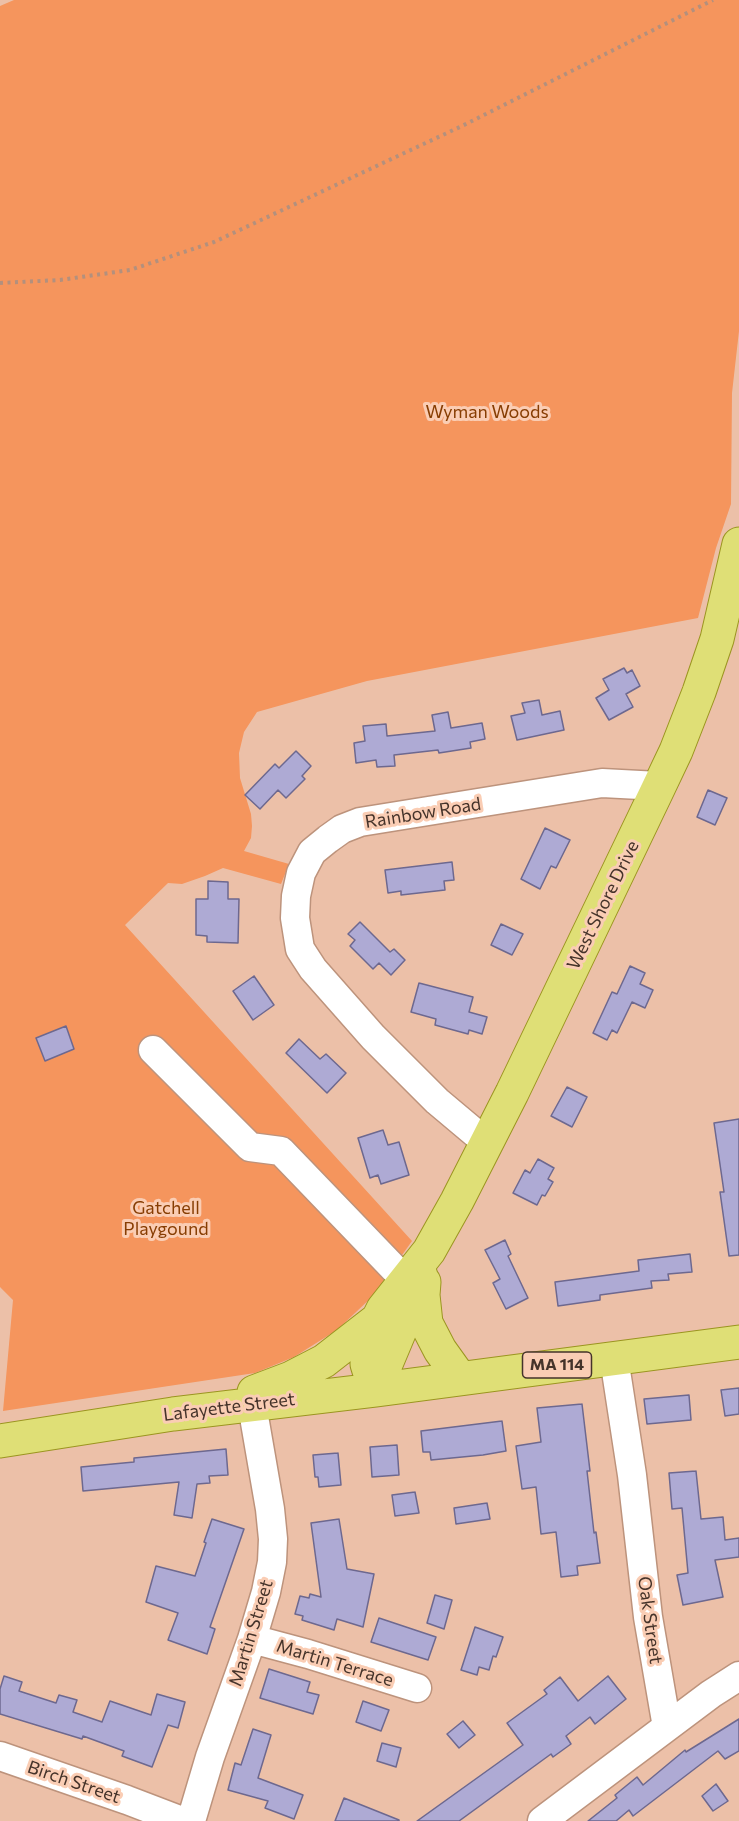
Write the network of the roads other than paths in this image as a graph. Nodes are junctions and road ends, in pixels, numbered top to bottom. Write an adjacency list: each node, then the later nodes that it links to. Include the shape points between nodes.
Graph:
1 (739, 544): 2 (main road, West Shore Drive, via 717,639)
2 (659, 786): 4 (main road, West Shore Drive); 4 (street, Rainbow Road, via 602,783 360,822 342,829 312,852 301,873 295,918 300,949 313,969 437,1101)
3 (153, 1050): 6 (street, via 250,1147 281,1151)
4 (487, 1143): 5 (main road, West Shore Drive)
5 (429, 1251): 6 (main road, West Shore Drive); 10 (main road, via 423,1294 426,1323); 11 (main road, West Shore Drive)
6 (406, 1281): 7 (main road, West Shore Drive)
7 (378, 1319): 11 (main road, West Shore Drive, via 368,1348); 13 (main road, via 324,1361 291,1378)
8 (739, 1342): 9 (main road, Lafayette Street / MA 114)
9 (614, 1358): 10 (main road, Lafayette Street / MA 114); 18 (street, Oak Street, via 648,1617)
10 (460, 1378): 11 (main road, Lafayette Street / MA 114)
11 (375, 1390): 12 (main road, Lafayette Street / MA 114)
12 (252, 1405): 13 (main road, Lafayette Street / MA 114); 15 (street, Martin Street, via 273,1539 266,1592)
13 (192, 1412): 14 (main road, Lafayette Street / MA 114)
14 (0, 1441)
15 (252, 1639): 17 (street, Martin Terrace); 21 (street, Martin Street)
16 (739, 1676): 18 (street)
17 (417, 1688)
18 (667, 1727): 22 (street)
19 (0, 1756): 20 (street, Birch Street)
20 (182, 1821)
21 (191, 1821)
22 (542, 1821)

